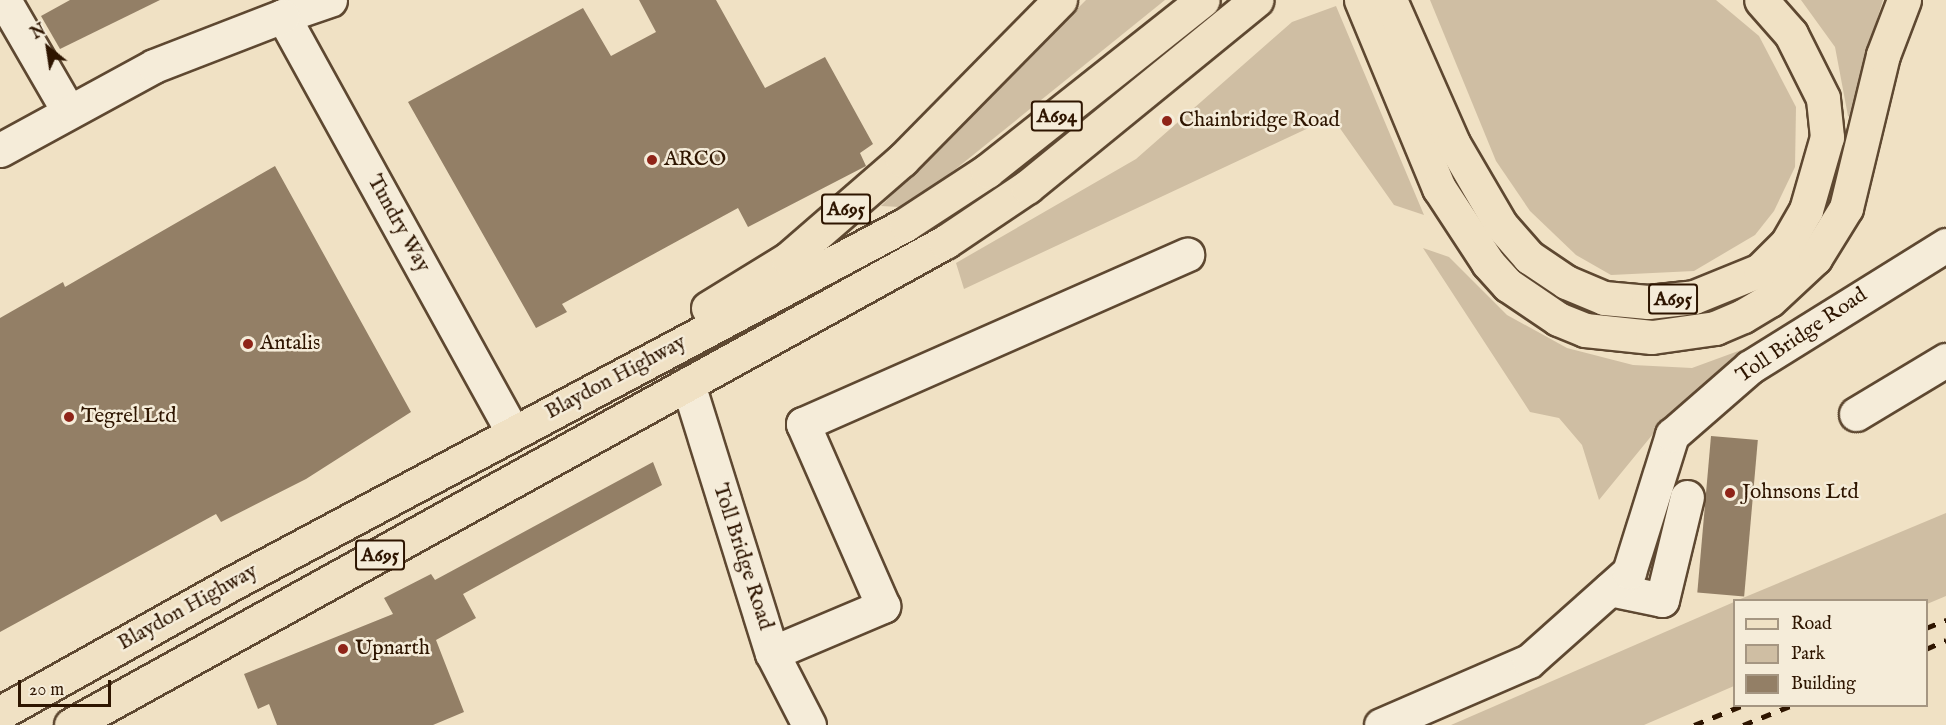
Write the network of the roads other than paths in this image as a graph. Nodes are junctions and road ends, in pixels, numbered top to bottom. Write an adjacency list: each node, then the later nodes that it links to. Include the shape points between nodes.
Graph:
1 (4, 0): 12 (street)
2 (330, 0): 10 (street)
3 (1060, 0): 17 (main road, A695, via 902,160 788,259 684,323)
4 (1203, 0): 17 (main road, Blaydon Highway / A694, via 1030,138 934,207 794,286)
5 (1256, 0): 18 (main road, Blaydon Highway / A695, via 1027,187 945,242)
6 (1361, 0): 11 (main road)
7 (1390, 0): 11 (main road, A695)
8 (1761, 0): 11 (main road, A695, via 1791,34 1823,98 1827,137 1820,172 1806,210 1780,250 1760,270 1694,297 1648,302 1604,297 1566,282 1529,257 1474,185)
9 (1904, 0): 11 (main road, via 1883,55 1849,199 1829,237 1815,258 1770,300 1715,328 1683,335 1652,337 1585,330 1535,306 1508,285 1453,214)
10 (283, 16): 12 (street, via 154,66); 20 (street, Tundry Way)
11 (1395, 48)
12 (69, 112): 13 (street)
13 (0, 150)
14 (1946, 245): 22 (street, Toll Bridge Road, via 1750,367 1672,435 1629,572)
15 (1187, 255): 23 (street, via 803,424 883,606)
16 (1946, 360): 19 (street)
17 (604, 383): 20 (main road, Blaydon Highway / A695)
18 (688, 384): 23 (street, Toll Bridge Road); 25 (main road, Blaydon Highway / A695)
19 (1856, 414)
20 (513, 433): 24 (main road, Blaydon Highway / A695)
21 (1687, 497): 22 (street, via 1662,600)
22 (1611, 589): 27 (street, Toll Bridge Road, via 1529,661)
23 (772, 653): 26 (street, Toll Bridge Road)
24 (0, 713)
25 (71, 725)
26 (809, 725)
27 (1381, 725)

